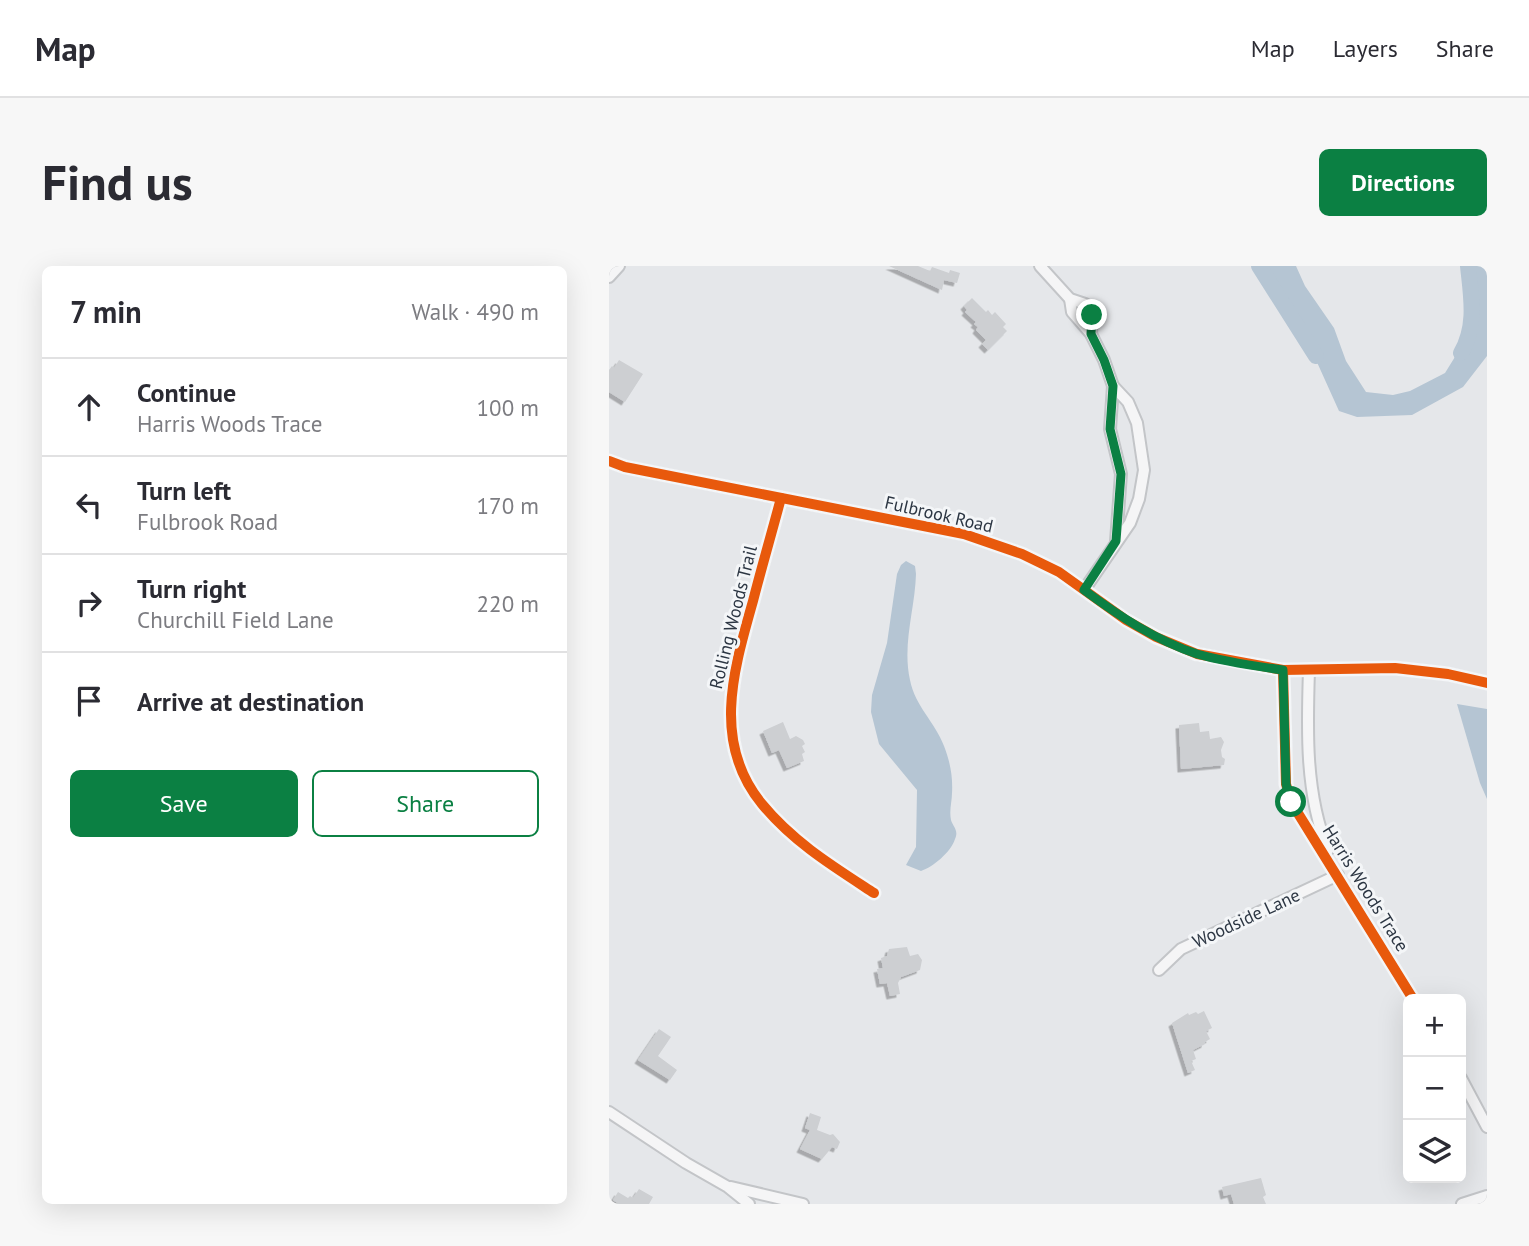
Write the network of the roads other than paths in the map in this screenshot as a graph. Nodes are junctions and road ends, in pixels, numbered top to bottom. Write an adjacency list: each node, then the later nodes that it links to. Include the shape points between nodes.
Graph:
1 (619, 266): 3 (street)
2 (1040, 266): 4 (street, via 1070,299 1086,304 1092,315 1091,334)
3 (609, 277)
4 (1113, 386): 7 (street, via 1110,429 1121,474); 7 (street, via 1128,401 1137,424 1143,470 1130,523)
5 (609, 461): 6 (street, Fulbrook Road)
6 (781, 498): 8 (street, Fulbrook Road, via 964,534 1034,560); 13 (street, Rolling Woods Trail, via 735,665 730,703 733,743 744,776 782,827 812,853)
7 (1116, 541): 8 (street)
8 (1084, 590): 9 (street, Fulbrook Road, via 1126,620 1197,654)
9 (1283, 670): 10 (street, Fulbrook Road); 12 (street, Harris Woods Trace, via 1286,784 1291,802)
10 (1309, 670): 11 (street, Fulbrook Road, via 1395,668); 12 (street, Harris Woods Trace, via 1307,726 1313,797)
11 (1487, 683)
12 (1338, 875): 14 (street, Woodside Lane, via 1181,949); 15 (street, Harris Woods Trace)
13 (874, 893)
14 (1159, 970)
15 (1410, 994)
16 (1466, 1088): 18 (street)
17 (609, 1112): 19 (street)
18 (1487, 1128)
19 (728, 1187): 21 (street); 22 (street)
20 (1487, 1196): 23 (street)
21 (749, 1204)
22 (803, 1204)
23 (1462, 1204)

